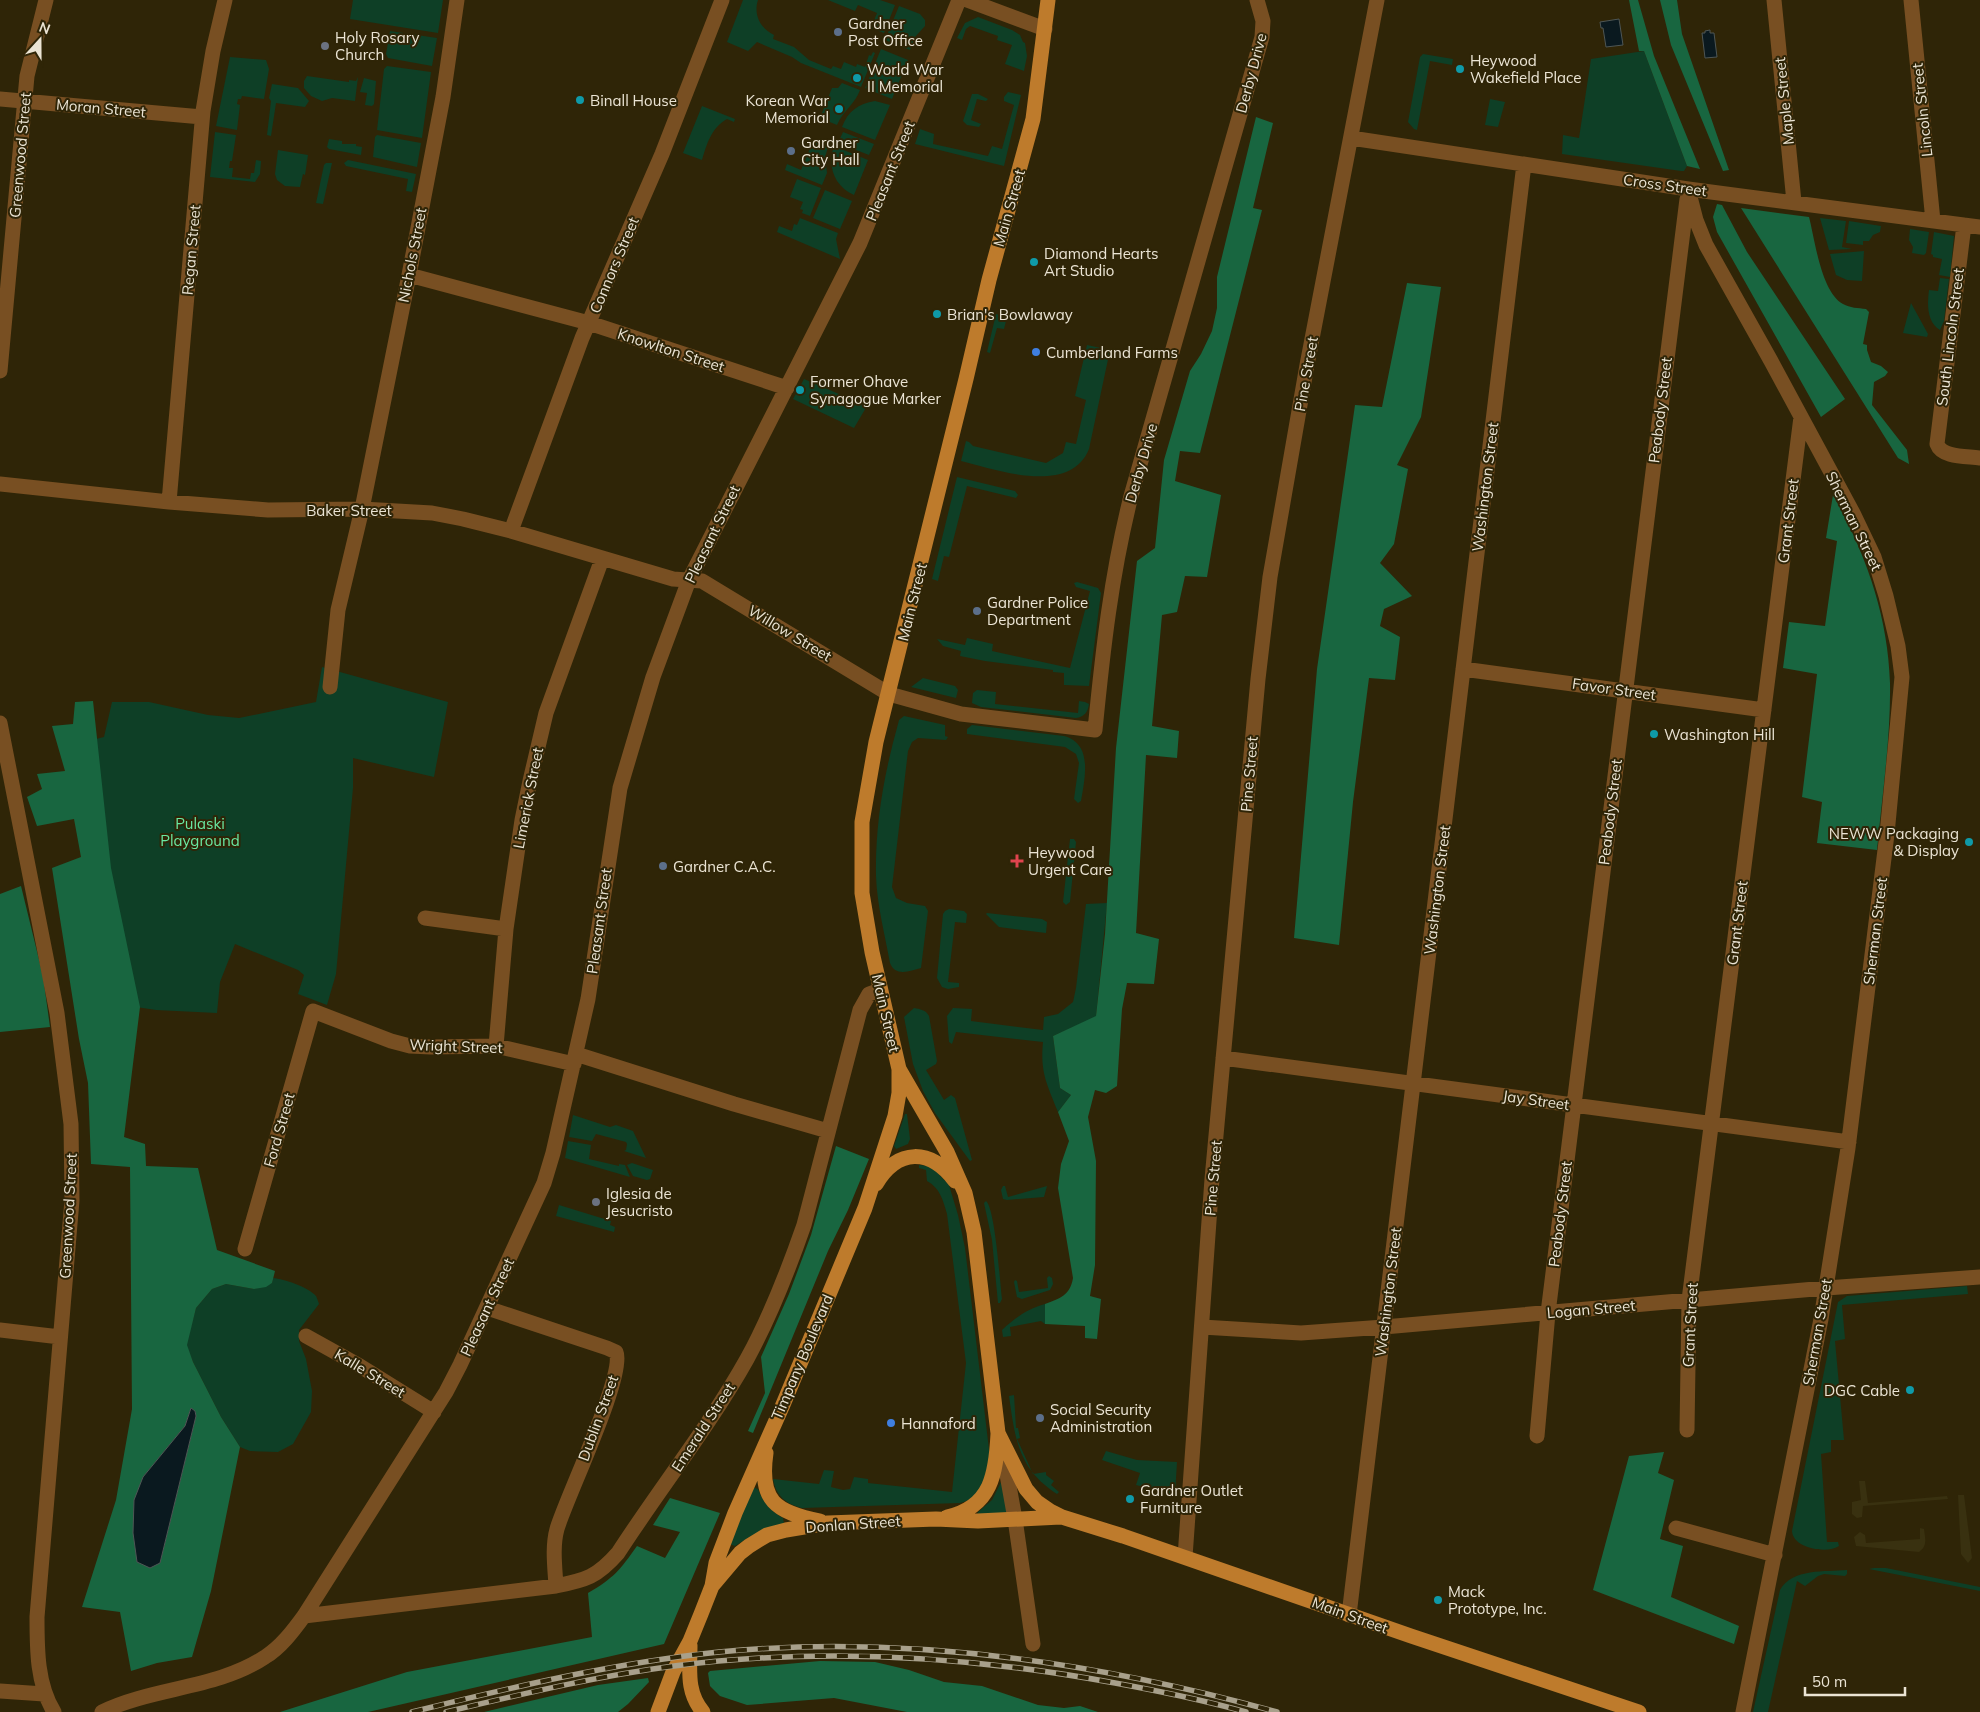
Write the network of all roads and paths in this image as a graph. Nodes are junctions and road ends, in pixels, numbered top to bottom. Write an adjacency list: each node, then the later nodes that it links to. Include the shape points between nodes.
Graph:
1 (46, 0): 14 (street, Greenwood Street, via 27,76)
2 (225, 0): 15 (street, Regan Street)
3 (457, 0): 23 (street, Nichols Street)
4 (722, 0): 24 (street, Connors Street, via 662,154)
5 (959, 0): 26 (street, Pleasant Street, via 868,226)
6 (967, 0): 12 (street)
7 (1048, 0): 12 (main road, Main Street)
8 (1257, 0): 38 (street, Derby Drive, via 1263,21 1262,37 1120,543 1104,638 1095,730 961,714)
9 (1377, 0): 16 (street, Pine Street)
10 (1774, 0): 19 (street, Maple Street)
11 (1911, 0): 20 (street, Lincoln Street)
12 (1045, 29): 38 (main road, Main Street, via 1030,135 989,280)
13 (0, 99): 14 (street, Moran Street)
14 (25, 101): 15 (street, Moran Street); 25 (street, Greenwood Street)
15 (202, 117): 30 (street, Regan Street)
16 (1351, 138): 17 (street, Cross Street); 46 (street, Pine Street, via 1270,577)
17 (1524, 164): 18 (street, Cross Street); 35 (street, Washington Street)
18 (1688, 189): 19 (street, Cross Street); 27 (street, Sherman Street, via 1706,245); 37 (street, Peabody Street)
19 (1794, 202): 20 (street, Cross Street)
20 (1932, 221): 21 (street, Cross Street)
21 (1964, 225): 22 (street, Cross Street); 28 (street, South Lincoln Street, via 1937,440 1939,449 1946,453)
22 (1980, 227)
23 (409, 275): 24 (street, Knowlton Street); 31 (street, Nichols Street)
24 (589, 323): 26 (street, Knowlton Street); 32 (street, Connors Street)
25 (0, 371)
26 (787, 388): 34 (street, Pleasant Street)
27 (1801, 417): 39 (street, Grant Street); 53 (street, Sherman Street, via 1874,557 1898,646 1902,677 1900,721)
28 (1980, 458)
29 (0, 484): 30 (street, Baker Street)
30 (169, 502): 31 (street, Baker Street, via 268,510)
31 (362, 509): 32 (street, Baker Street, via 432,513); 36 (street, Nichols Street, via 338,610)
32 (511, 531): 33 (street, Baker Street)
33 (602, 559): 34 (street, Baker Street, via 673,579); 42 (street, Limerick Street, via 542,728 522,820)
34 (689, 580): 38 (street, Willow Street, via 711,586); 47 (street, Pleasant Street, via 645,702 620,788 588,999)
35 (1463, 669): 37 (street, Favor Street); 49 (street, Washington Street)
36 (330, 687)
37 (1626, 691): 39 (street, Favor Street); 50 (street, Peabody Street)
38 (889, 694): 43 (main road, Main Street, via 862,822 862,893)
39 (1764, 710): 51 (street, Grant Street)
40 (0, 723): 66 (street, Greenwood Street, via 57,1013 71,1124 72,1193)
41 (425, 918): 42 (street)
42 (506, 929): 45 (street, Limerick Street)
43 (880, 990): 48 (main road, Main Street); 52 (street, Emerald Street, via 869,994 860,1010)
44 (313, 1011): 45 (street, Wright Street, via 410,1046); 56 (street, Ford Street)
45 (496, 1046): 47 (street, Wright Street)
46 (1223, 1058): 49 (street, Jay Street); 62 (street, Pine Street)
47 (575, 1059): 52 (street, Wright Street); 60 (street, Pleasant Street, via 548,1171)
48 (899, 1069): 54 (main road, Main Street, via 947,1152); 55 (main road, Timpany Boulevard, via 894,1116)
49 (1413, 1083): 50 (street, Jay Street); 63 (street, Washington Street)
50 (1574, 1105): 51 (street, Jay Street); 61 (street, Peabody Street)
51 (1712, 1123): 53 (street, Jay Street); 59 (street, Grant Street)
52 (828, 1131): 79 (street, Emerald Street, via 793,1256 746,1361 608,1565 585,1580)
53 (1849, 1142): 58 (street, Sherman Street)
54 (965, 1193): 55 (main road, Main Street, via 933,1160 908,1156 884,1172); 69 (main road, Main Street, via 974,1232)
55 (865, 1208): 70 (main road, Timpany Boulevard)
56 (245, 1249)
57 (1980, 1277): 58 (street, Logan Street)
58 (1826, 1288): 59 (street, Logan Street); 77 (street, Sherman Street)
59 (1690, 1300): 61 (street, Logan Street); 68 (street, Grant Street)
60 (487, 1308): 67 (street, Pleasant Street); 79 (street, Dublin Street, via 607,1348 617,1356 607,1402 556,1530)
61 (1548, 1312): 63 (street, Logan Street); 71 (street, Peabody Street)
62 (1202, 1327): 63 (street, Logan Street, via 1300,1333); 78 (street, Pine Street)
63 (1384, 1327): 81 (street, Washington Street)
64 (0, 1330): 66 (street)
65 (306, 1336): 67 (street, Kalle Street)
66 (60, 1337): 86 (street, Greenwood Street, via 37,1617)
67 (434, 1412): 82 (street, Pleasant Street)
68 (1687, 1430)
69 (998, 1433): 72 (main road, Main Street, via 1026,1489 1037,1502); 73 (main road, via 995,1471 983,1497 958,1514); 74 (street, Main Street)
70 (769, 1434): 75 (main road, via 765,1486 775,1504 790,1514); 80 (main road, Timpany Boulevard, via 716,1564)
71 (1537, 1436)
72 (1062, 1517): 74 (main road, Main Street); 78 (main road, Main Street)
73 (936, 1519): 74 (main road, Donlan Street); 75 (main road, Donlan Street)
74 (1015, 1519): 84 (street)
75 (828, 1523): 80 (main road, Donlan Street, via 761,1538 740,1553)
76 (1676, 1528): 77 (street)
77 (1775, 1555): 92 (street, Sherman Street)
78 (1185, 1557): 81 (main road, Main Street)
79 (556, 1586): 82 (street, Emerald Street)
80 (712, 1586): 83 (main road, Timpany Boulevard)
81 (1349, 1615): 91 (main road, Main Street)
82 (304, 1616): 88 (street, Pleasant Street, via 270,1653 246,1668 125,1702)
83 (690, 1641): 89 (main road, Timpany Boulevard); 90 (main road, Timpany Boulevard, via 689,1683)
84 (1033, 1644)
85 (0, 1691): 86 (street)
86 (44, 1694): 87 (street, Greenwood Street)
87 (54, 1712)
88 (102, 1712)
89 (658, 1712)
90 (703, 1712)
91 (1639, 1712)
92 (1743, 1712)

